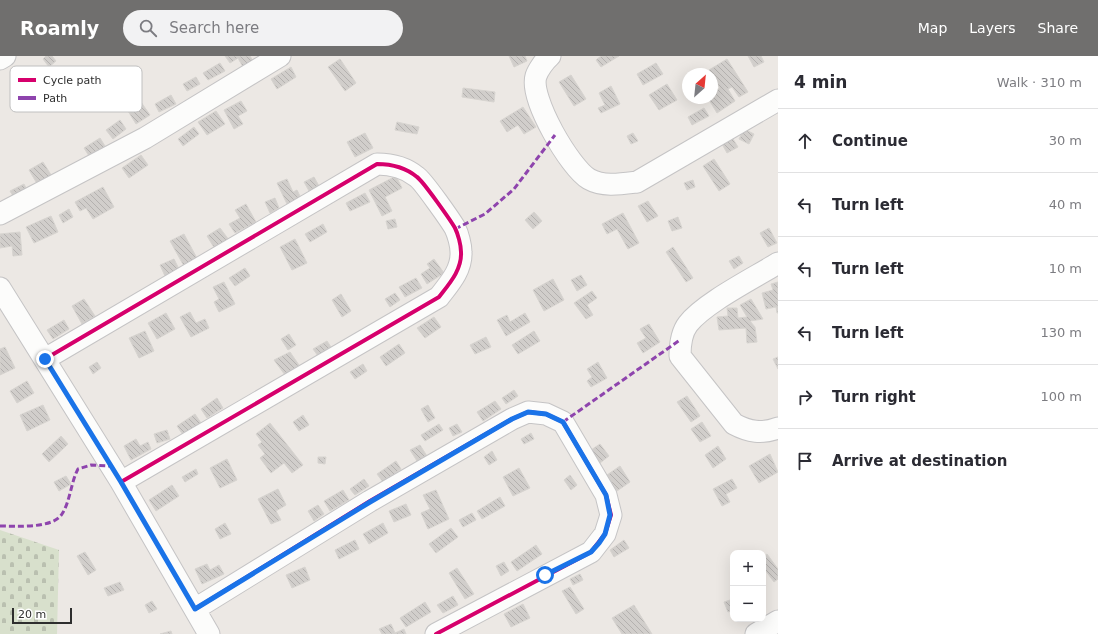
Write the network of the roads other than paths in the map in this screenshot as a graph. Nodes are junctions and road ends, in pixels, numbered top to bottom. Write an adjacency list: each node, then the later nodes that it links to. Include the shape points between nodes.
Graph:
1 (6, 56): 4 (street)
2 (280, 56): 6 (street, via 145,138)
3 (550, 56): 5 (street, via 536,77 537,97 555,135 577,169 589,179 606,184 636,182)
4 (0, 59)
5 (778, 100)
6 (0, 214)
7 (778, 263): 10 (street, via 699,312 687,325 680,340 680,356 734,424 746,430 762,432)
8 (0, 288): 9 (street)
9 (45, 359): 11 (street); 11 (street, via 377,164 391,164 418,177 455,229 461,252 458,267 451,283 439,297)
10 (778, 428)
11 (121, 482): 12 (street)
12 (195, 609): 14 (street); 15 (street, via 512,419 528,412 546,414 563,422 606,495 610,515 605,534 591,552)
13 (778, 620): 16 (street)
14 (209, 634)
15 (436, 634)
16 (756, 634)

